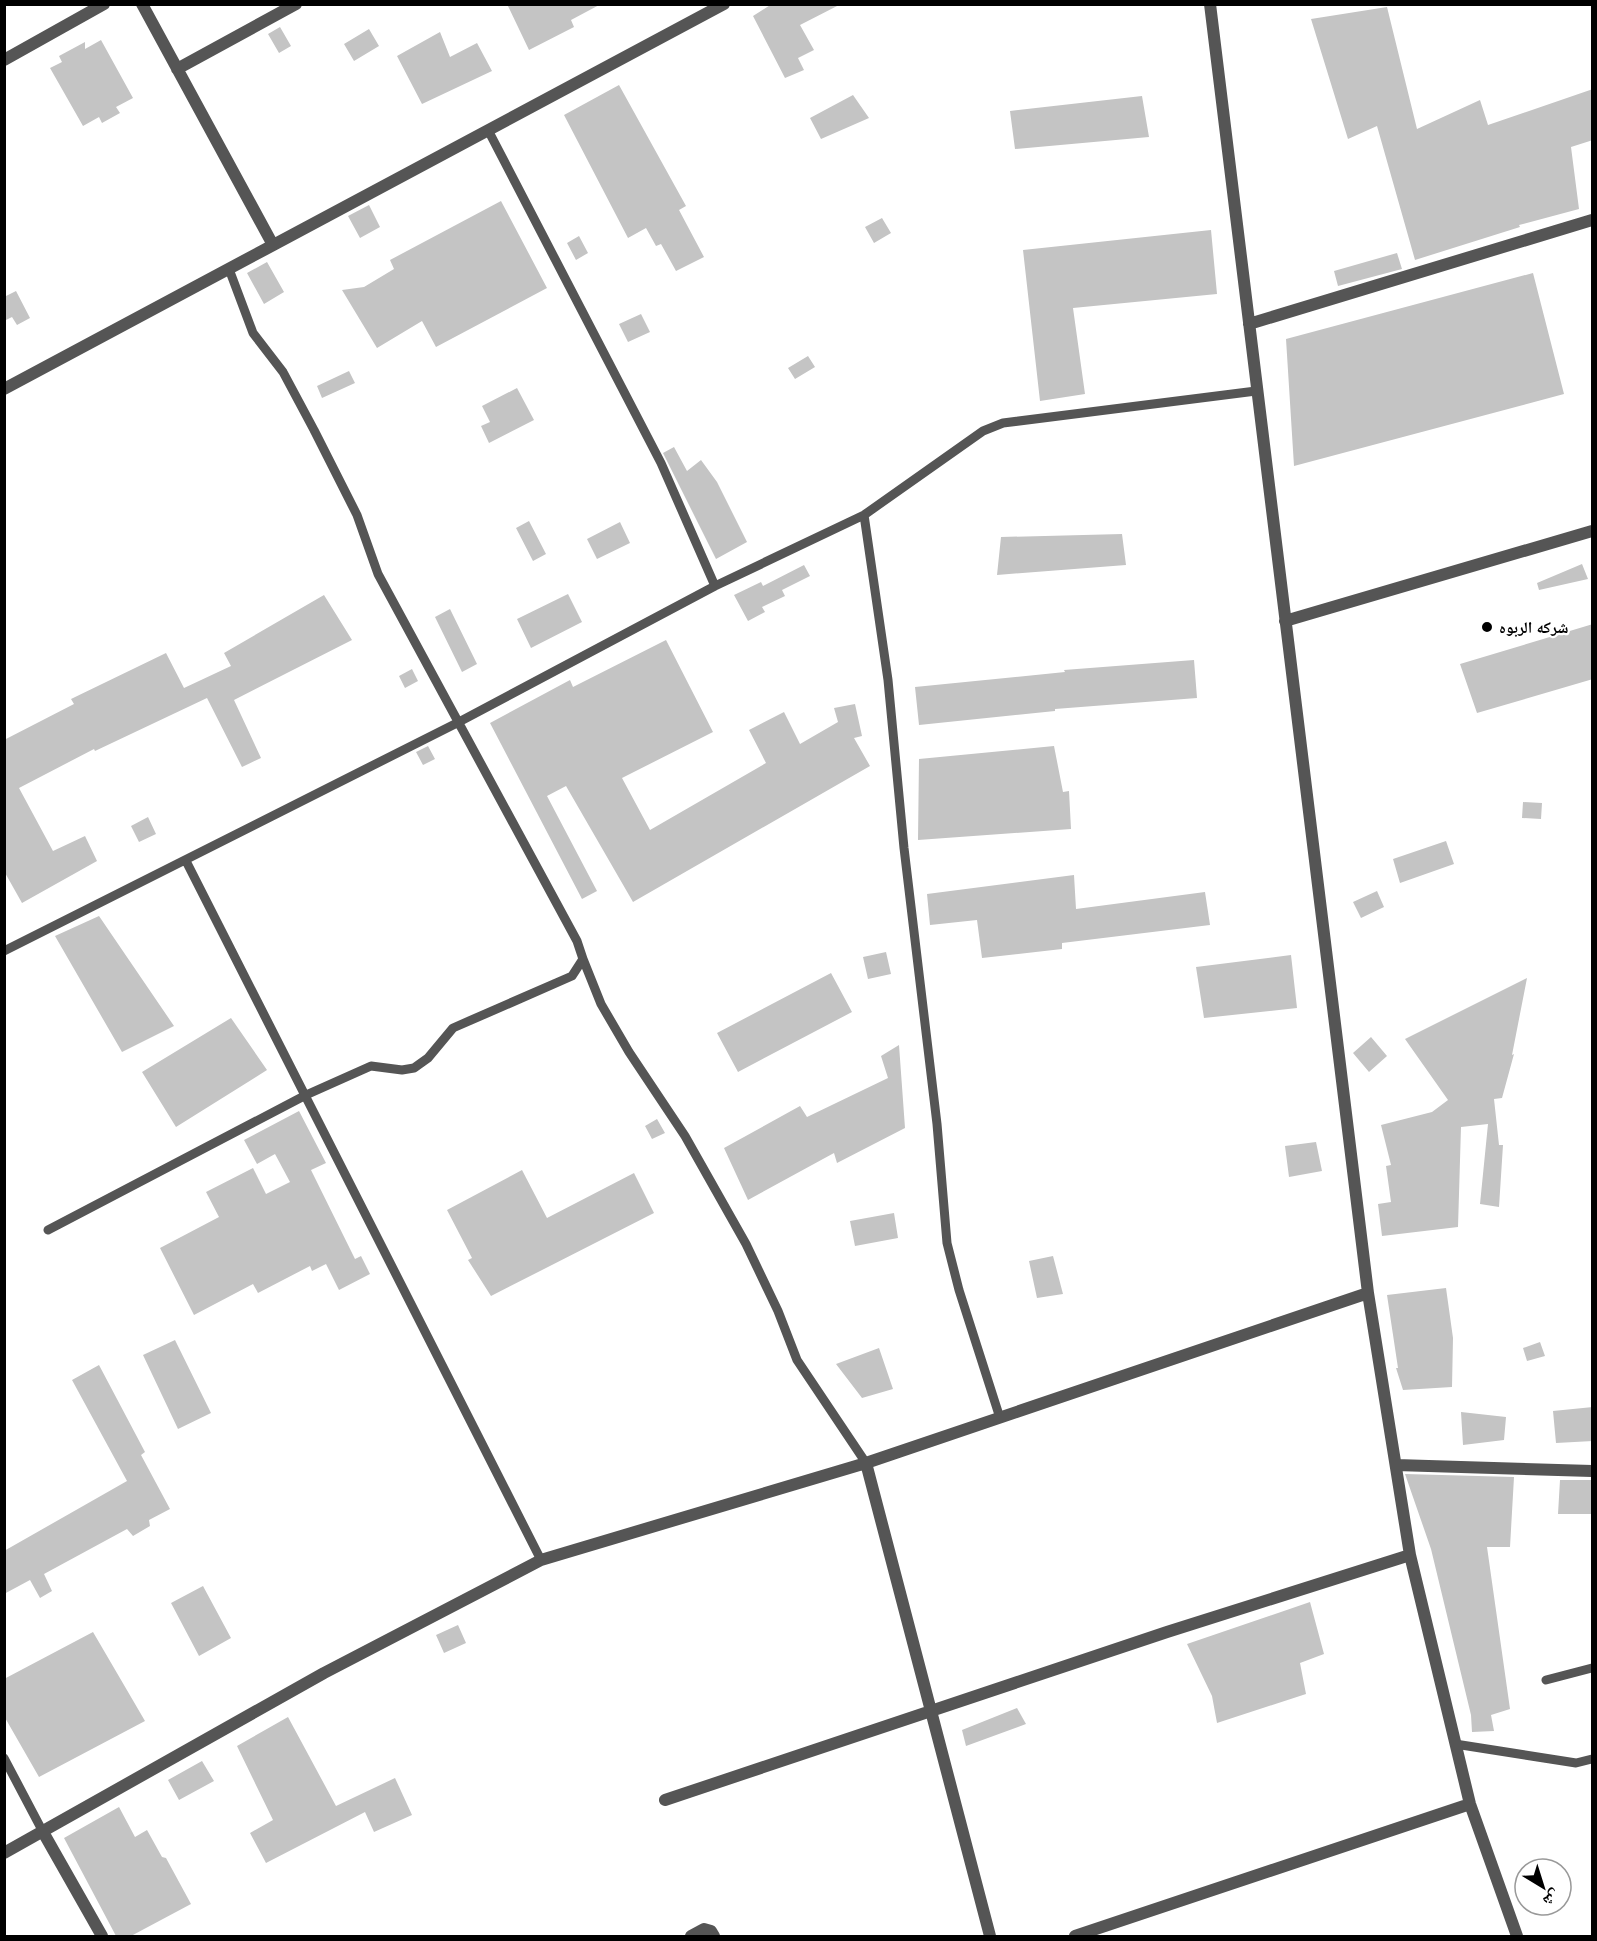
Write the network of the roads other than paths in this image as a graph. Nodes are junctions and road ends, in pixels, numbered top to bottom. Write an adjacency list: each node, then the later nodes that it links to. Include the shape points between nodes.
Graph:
1 (104, 4): 6 (street)
2 (142, 4): 7 (street)
3 (296, 4): 7 (street)
4 (724, 4): 8 (street)
5 (1210, 4): 12 (street)
6 (4, 60)
7 (177, 69): 10 (street)
8 (488, 130): 10 (street); 17 (lane, via 661,464)
9 (1593, 220): 12 (street)
10 (273, 245): 11 (street)
11 (230, 269): 13 (street); 19 (lane, via 253,333 283,372 314,430 357,515 378,574)
12 (1249, 324): 14 (street)
13 (4, 389)
14 (1256, 391): 15 (lane, via 1003,423 957,447); 18 (street)
15 (864, 515): 17 (lane); 26 (lane, via 888,680 940,1146 947,1242)
16 (1593, 531): 18 (street)
17 (715, 586): 19 (lane)
18 (1285, 621): 25 (street)
19 (457, 723): 20 (lane); 22 (lane, via 577,941)
20 (186, 861): 21 (lane); 23 (lane)
21 (4, 951)
22 (583, 959): 23 (lane, via 572,976 453,1028 428,1058 414,1068 370,1066); 27 (lane, via 601,1004 685,1136 746,1244 796,1360)
23 (306, 1095): 24 (lane); 31 (lane)
24 (48, 1230)
25 (1368, 1293): 26 (street); 28 (street)
26 (1000, 1418): 27 (street)
27 (866, 1463): 31 (street); 34 (street)
28 (1396, 1465): 29 (street); 30 (street)
29 (1593, 1471)
30 (1410, 1554): 34 (street); 35 (street)
31 (541, 1560): 40 (street, via 324,1673)
32 (1593, 1668): 33 (lane)
33 (1546, 1680)
34 (930, 1711): 38 (street); 45 (street)
35 (1455, 1744): 37 (lane, via 1576,1763); 39 (street)
36 (4, 1758): 40 (lane)
37 (1593, 1759)
38 (665, 1800)
39 (1470, 1804): 46 (street); 47 (street)
40 (43, 1832): 41 (street); 42 (street)
41 (4, 1853)
42 (102, 1936)
43 (691, 1936): 44 (street, via 704,1929)
44 (714, 1936)
45 (990, 1936)
46 (1075, 1936)
47 (1517, 1936)

